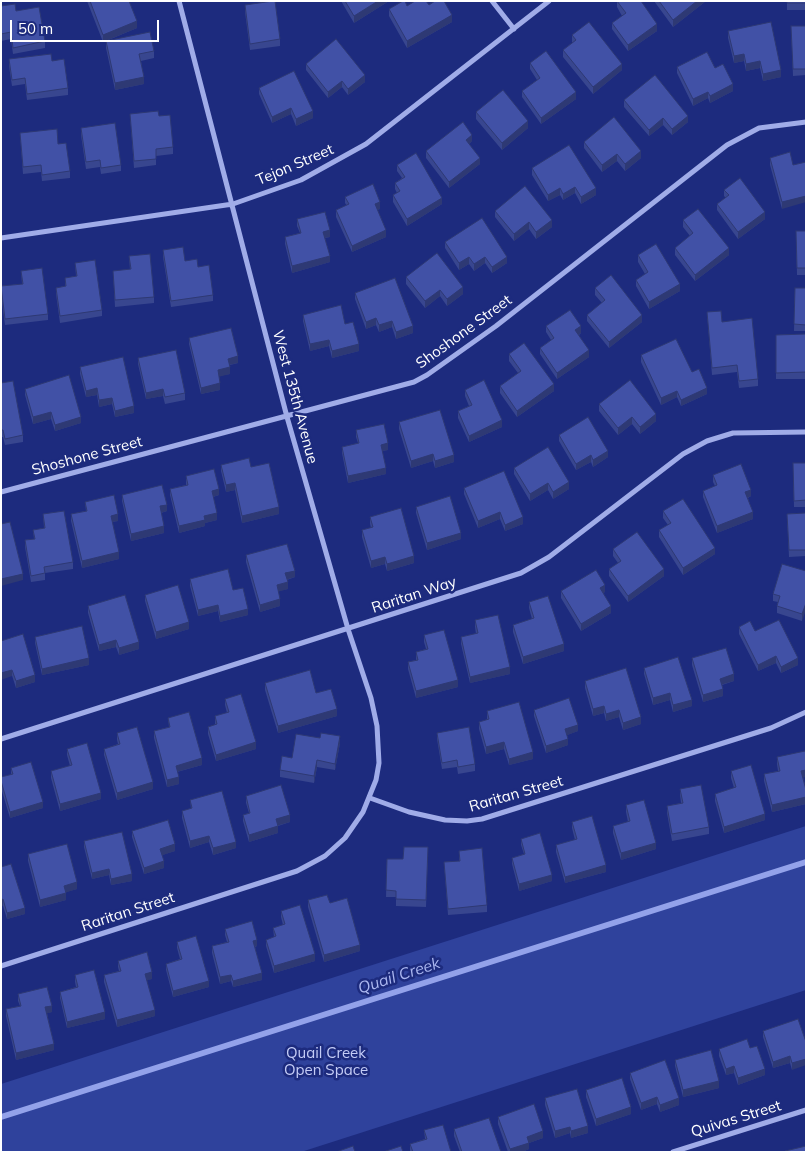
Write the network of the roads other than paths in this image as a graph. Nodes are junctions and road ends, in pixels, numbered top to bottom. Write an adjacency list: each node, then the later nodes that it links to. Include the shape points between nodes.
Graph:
1 (179, 1): 6 (street, West 135th Avenue)
2 (492, 1): 4 (street)
3 (549, 1): 4 (street, Tejon Street)
4 (514, 28): 6 (street, Tejon Street, via 349,155 301,180)
5 (806, 122): 8 (street, Shoshone Street, via 759,128 727,145 496,326 427,375 383,392)
6 (233, 204): 7 (street, Tejon Street); 8 (street, West 135th Avenue)
7 (1, 238)
8 (287, 416): 10 (street, Shoshone Street); 11 (street, West 135th Avenue)
9 (806, 432): 11 (street, Raritan Way, via 733,433 707,441 683,454 533,567)
10 (1, 492)
11 (348, 629): 13 (street, Raritan Way); 14 (street, West 135th Avenue, via 377,726 379,763)
12 (806, 712): 14 (street, Raritan Street, via 771,728 482,819 445,820)
13 (1, 739)
14 (370, 798): 15 (street, Raritan Street, via 345,838 325,856 297,871)
15 (1, 966)
16 (806, 1110): 17 (street, Quivas Street)
17 (673, 1152)

